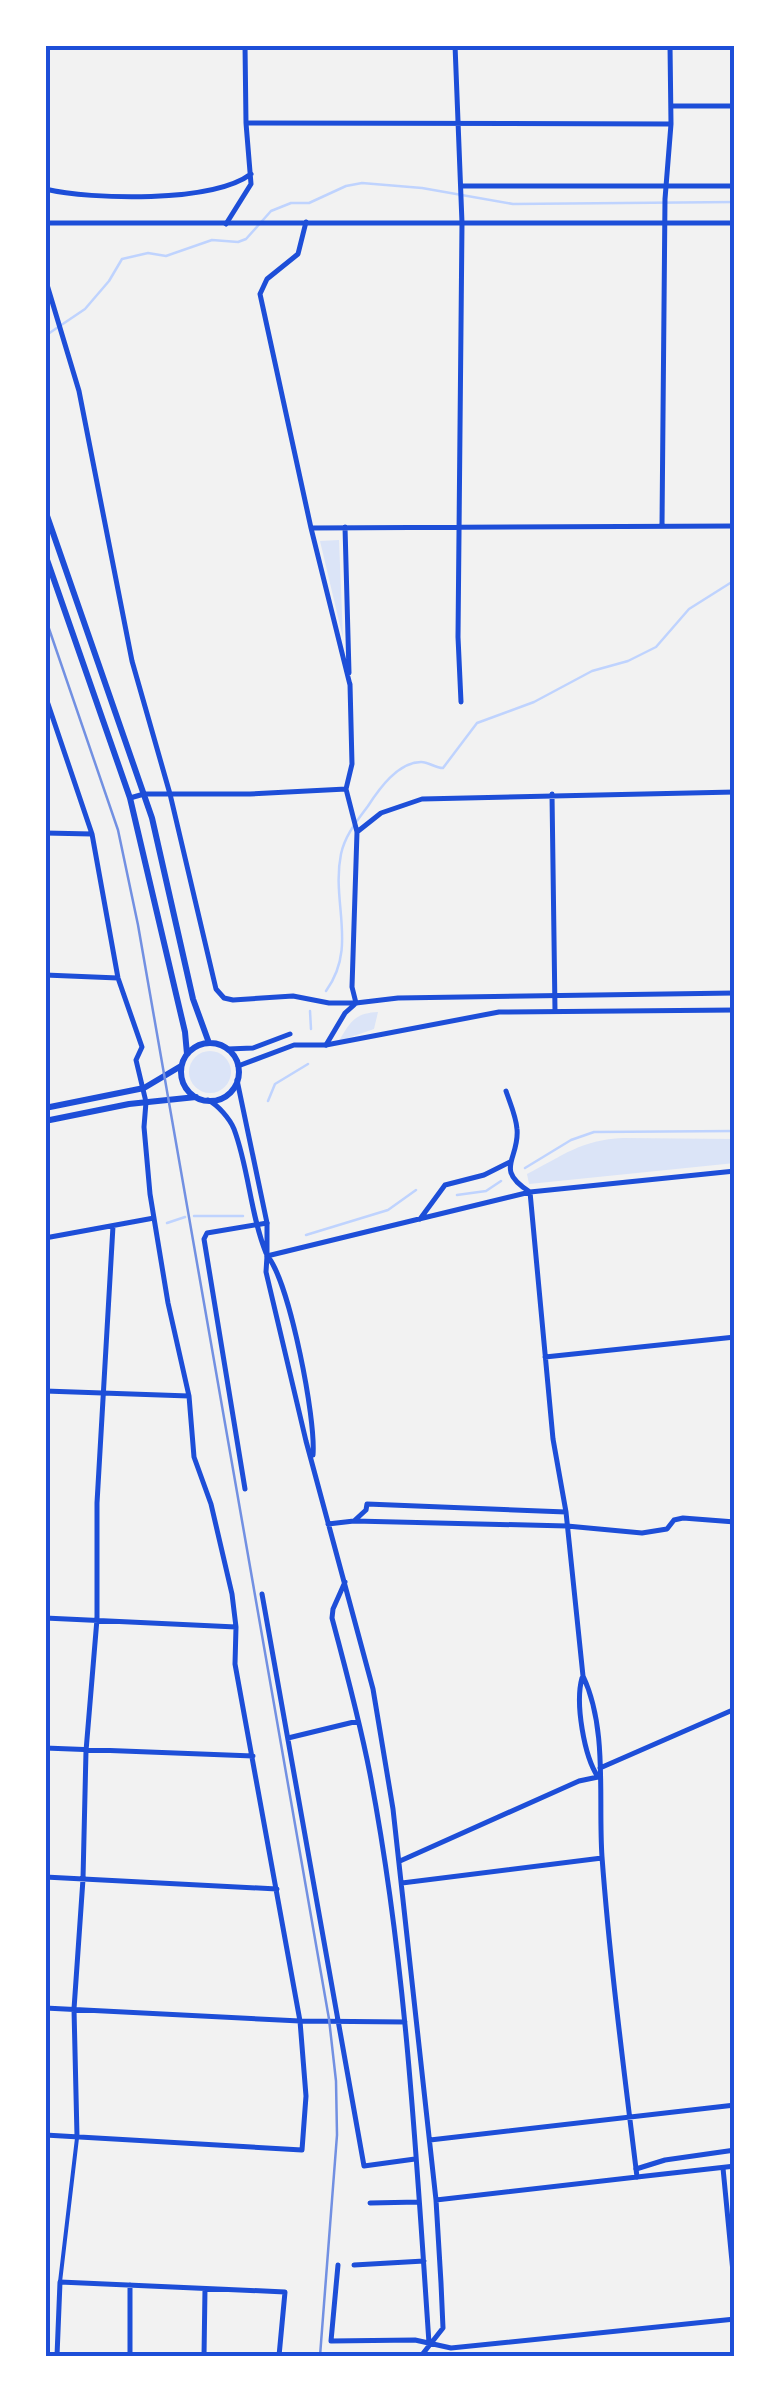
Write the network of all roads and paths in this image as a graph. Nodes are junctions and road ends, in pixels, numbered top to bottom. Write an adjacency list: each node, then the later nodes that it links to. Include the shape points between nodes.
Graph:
1 (244, 45): 7 (street)
2 (454, 45): 6 (street)
3 (670, 45): 4 (street)
4 (672, 106): 5 (street); 8 (street)
5 (735, 106)
6 (460, 122): 7 (street); 8 (street); 10 (street)
7 (246, 123): 9 (street)
8 (672, 124): 12 (street)
9 (251, 174): 13 (street, via 235,185 120,198); 16 (street, via 248,192)
10 (461, 186): 12 (street); 17 (street)
11 (735, 186): 12 (street)
12 (668, 188): 18 (street)
13 (45, 189)
14 (306, 222): 16 (street); 17 (street); 25 (street, via 298,254 267,279 260,294)
15 (45, 223): 16 (street)
16 (226, 224)
17 (462, 224): 18 (street); 26 (street)
18 (666, 224): 19 (street); 22 (street)
19 (735, 224)
20 (45, 278): 34 (street, via 79,391 132,660)
21 (45, 510): 33 (main road)
22 (662, 526): 23 (street); 26 (street)
23 (735, 526)
24 (345, 527): 25 (street); 26 (street); 28 (street)
25 (311, 528): 28 (street)
26 (460, 528): 30 (street)
27 (45, 554): 36 (main road)
28 (350, 684): 31 (street, via 352,764)
29 (45, 695): 39 (street)
30 (461, 702)
31 (346, 789): 34 (street); 37 (street)
32 (735, 792): 35 (street)
33 (144, 794): 34 (street); 36 (street); 48 (main road)
34 (170, 794): 44 (street, via 216,990 232,1000 293,996)
35 (552, 794): 37 (street, via 422,799 381,813); 43 (street)
36 (130, 798): 51 (main road)
37 (358, 832): 44 (street)
38 (45, 833): 39 (street)
39 (92, 834): 41 (street)
40 (45, 975): 41 (street)
41 (118, 978): 55 (street, via 142,1046 136,1060)
42 (735, 993): 43 (street)
43 (553, 995): 44 (street); 46 (street)
44 (356, 1003): 49 (street)
45 (735, 1010): 46 (street)
46 (555, 1011): 49 (street, via 499,1012)
47 (290, 1034): 50 (street)
48 (209, 1043): 50 (main road); 51 (main road)
49 (326, 1045): 53 (street, via 294,1045)
50 (228, 1049): 53 (main road)
51 (186, 1054): 52 (main road)
52 (182, 1066): 55 (main road); 57 (main road, via 184,1084)
53 (238, 1066): 54 (main road)
54 (238, 1080): 58 (main road, via 226,1096); 68 (street)
55 (144, 1088): 59 (street); 60 (main road)
56 (506, 1090): 62 (street, via 517,1130)
57 (196, 1097): 58 (main road); 59 (main road)
58 (208, 1100): 70 (street, via 234,1126)
59 (146, 1102): 61 (main road); 66 (street)
60 (45, 1108)
61 (45, 1121)
62 (510, 1162): 65 (street, via 516,1182); 67 (street, via 445,1185)
63 (734, 1171): 64 (street); 65 (street)
64 (735, 1191)
65 (530, 1192): 67 (street); 74 (street)
66 (154, 1218): 69 (street); 77 (street)
67 (420, 1219): 72 (street)
68 (267, 1224): 70 (street); 72 (street)
69 (113, 1226): 71 (street); 76 (street)
70 (255, 1226): 72 (street); 79 (street, via 207,1234 204,1244)
71 (45, 1238)
72 (267, 1256): 78 (street); 78 (street, via 286,1298)
73 (735, 1337): 74 (street)
74 (546, 1357): 80 (street)
75 (45, 1390): 76 (street)
76 (105, 1393): 77 (street); 88 (street, via 94,1560)
77 (188, 1396): 89 (street, via 194,1457 226,1558)
78 (313, 1460): 83 (street)
79 (245, 1489)
80 (566, 1512): 81 (street, via 367,1504); 84 (street)
81 (354, 1521): 83 (street); 84 (street)
82 (735, 1522): 84 (street, via 683,1518 642,1533)
83 (328, 1524): 85 (street)
84 (567, 1526): 90 (street)
85 (345, 1580): 92 (street, via 332,1618); 100 (street, via 380,1724)
86 (262, 1594): 93 (street)
87 (45, 1618): 88 (street)
88 (97, 1619): 89 (street); 95 (street)
89 (236, 1626): 96 (street, via 235,1664)
90 (583, 1676): 97 (street); 98 (street, via 578,1691 585,1741)
91 (735, 1709): 97 (street)
92 (358, 1721): 93 (street); 109 (street)
93 (288, 1738): 108 (street)
94 (45, 1748): 95 (street)
95 (86, 1751): 96 (street); 102 (street)
96 (252, 1756): 104 (street)
97 (600, 1768): 98 (street)
98 (598, 1778): 99 (street); 100 (street)
99 (602, 1858): 103 (street); 111 (street)
100 (399, 1861): 103 (street)
101 (45, 1877): 102 (street)
102 (83, 1878): 104 (street); 106 (street)
103 (402, 1883): 114 (street)
104 (276, 1889): 107 (street)
105 (45, 2008): 106 (street)
106 (74, 2010): 107 (street); 113 (street)
107 (300, 2021): 108 (street); 113 (street, via 302,2150)
108 (338, 2022): 109 (street); 116 (street, via 364,2166)
109 (405, 2022): 116 (street)
110 (735, 2105): 111 (street)
111 (628, 2120): 114 (street); 119 (street)
112 (45, 2135): 113 (street)
113 (77, 2136): 126 (street)
114 (429, 2140): 120 (street)
115 (735, 2150): 119 (street, via 665,2160)
116 (416, 2159): 121 (street)
117 (735, 2166): 118 (street)
118 (723, 2168): 119 (street); 129 (street)
119 (636, 2173): 120 (street)
120 (436, 2200): 131 (street, via 442,2328)
121 (419, 2202): 122 (street); 123 (street)
122 (370, 2203)
123 (424, 2261): 125 (street); 131 (street)
124 (338, 2265): 131 (street, via 331,2341)
125 (354, 2265)
126 (60, 2282): 127 (street); 132 (street)
127 (130, 2285): 128 (street); 133 (street)
128 (205, 2289): 134 (street); 135 (street, via 285,2292)
129 (735, 2293)
130 (735, 2319): 131 (street, via 480,2346)
131 (429, 2343): 136 (street)
132 (57, 2356)
133 (130, 2356)
134 (204, 2356)
135 (278, 2356)
136 (421, 2356)

